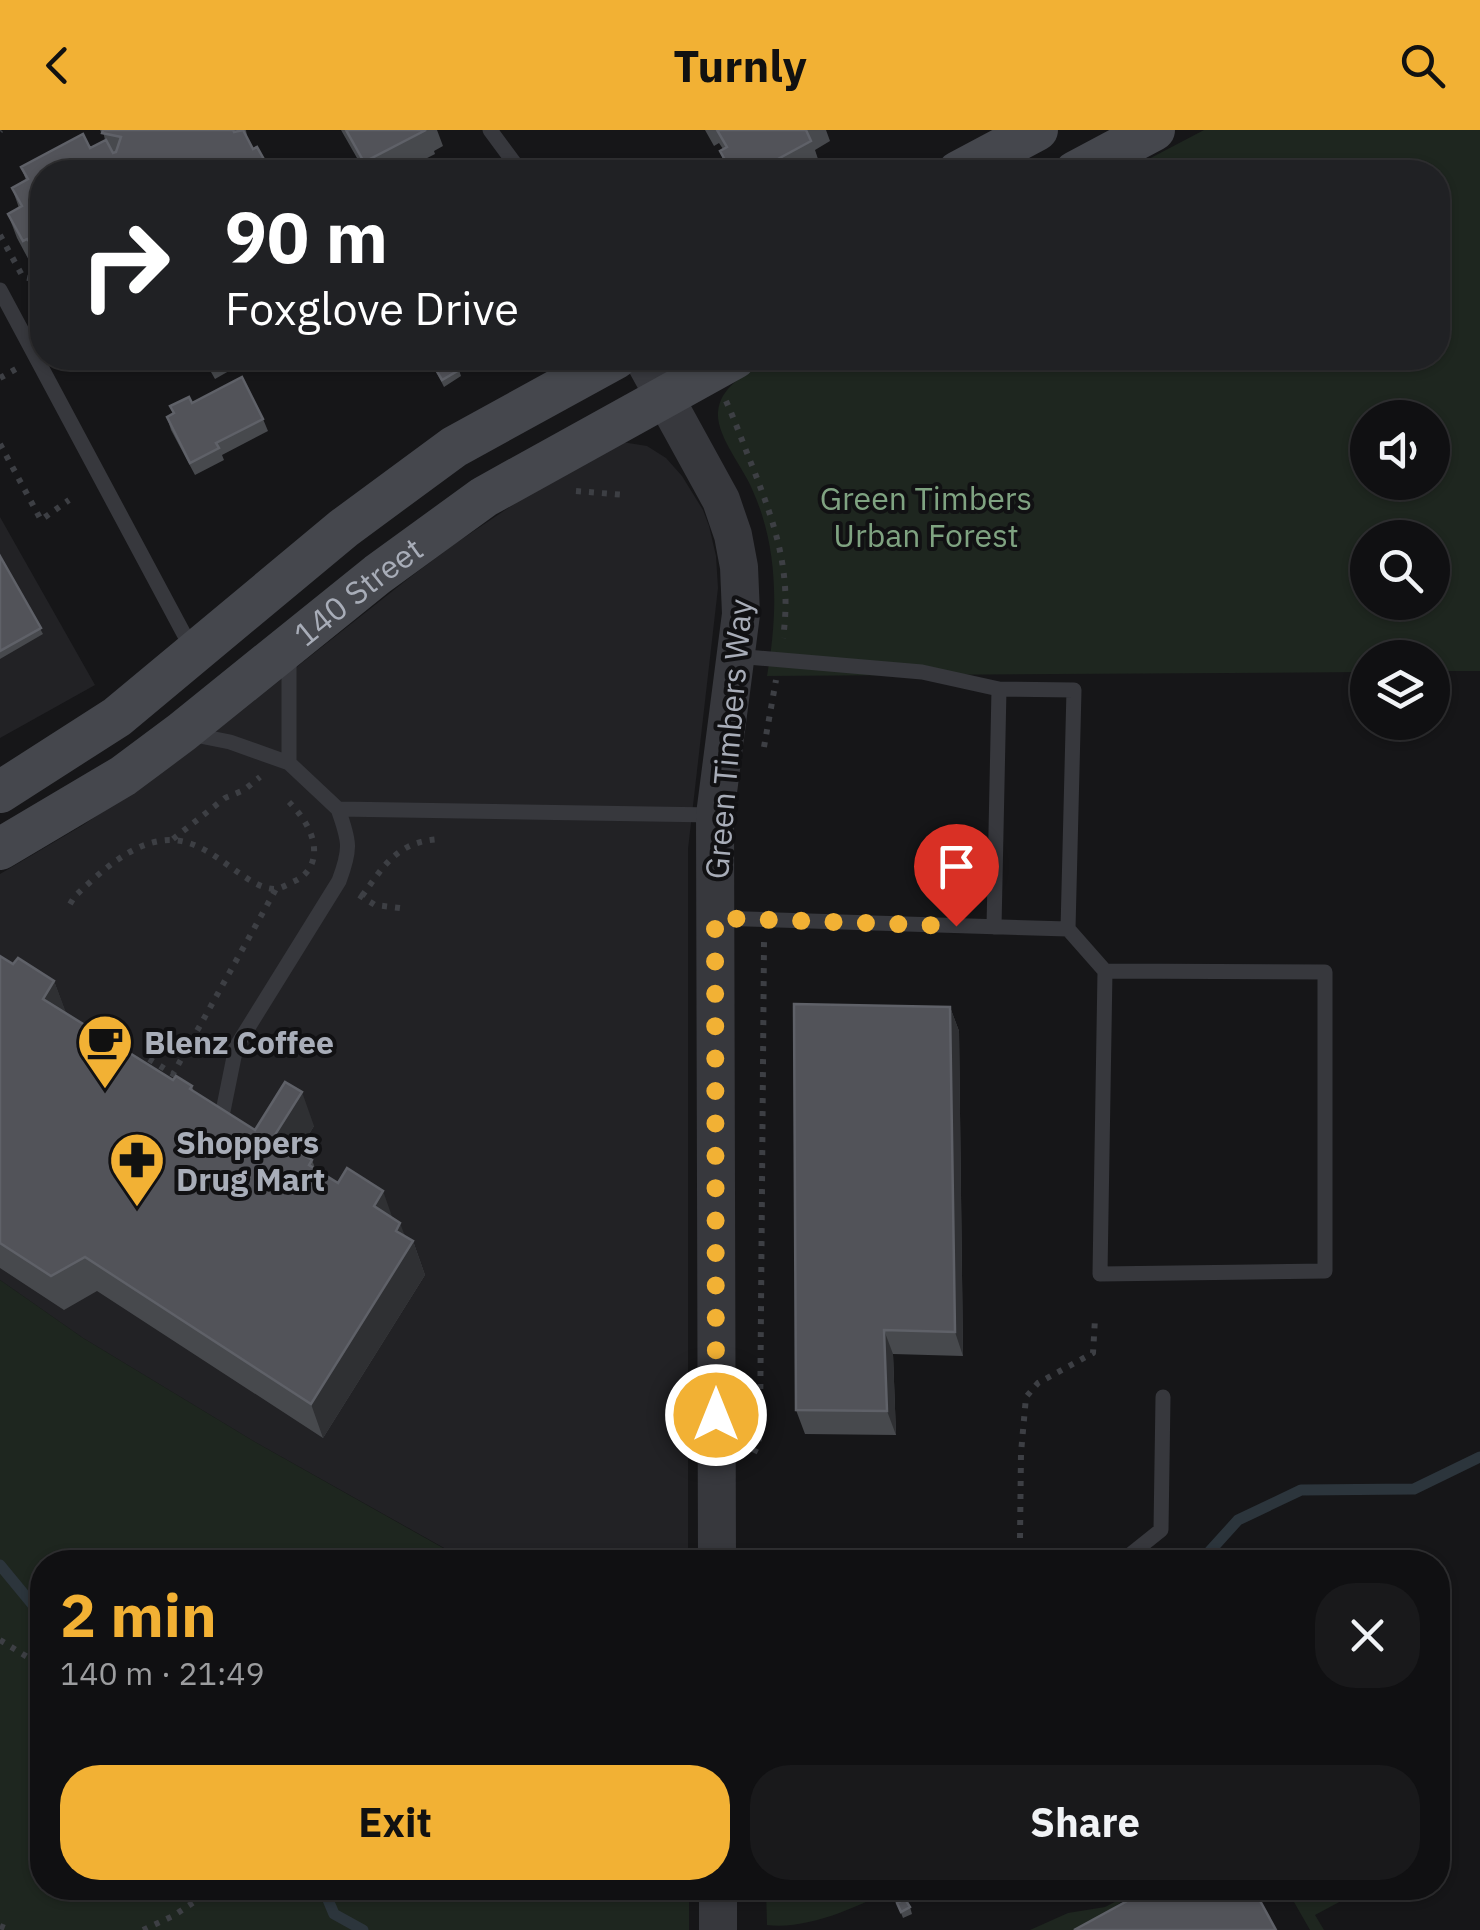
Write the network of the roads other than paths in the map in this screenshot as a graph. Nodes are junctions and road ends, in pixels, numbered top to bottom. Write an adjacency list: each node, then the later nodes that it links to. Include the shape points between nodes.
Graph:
1 (490, 130): 4 (lane)
2 (1038, 130): 5 (main road)
3 (1154, 130): 6 (main road)
4 (513, 160)
5 (981, 160)
6 (1098, 160)
7 (0, 290): 8 (lane)
8 (30, 346)
9 (43, 370): 15 (lane)
10 (594, 370): 15 (main road, 140 Street, via 454,447)
11 (650, 370): 13 (street, Green Timbers Way)
12 (713, 370): 13 (main road, 140 Street)
13 (664, 396): 14 (main road, 140 Street, via 484,497); 16 (street, Green Timbers Way, via 722,500 732,535 741,614)
14 (289, 646): 18 (main road, 140 Street); 19 (lane)
15 (194, 652): 20 (main road, 140 Street, via 118,716)
16 (736, 656): 17 (lane, via 922,672); 22 (street, Green Timbers Way)
17 (1000, 689): 25 (lane); 26 (lane, via 1074,690)
18 (182, 732): 19 (lane); 23 (main road, 140 Street, via 123,776)
19 (289, 764): 21 (lane)
20 (0, 792)
21 (338, 809): 22 (lane); 28 (lane, via 348,856 339,881 236,1047)
22 (715, 816): 24 (street, Green Timbers Way)
23 (0, 849)
24 (715, 918): 25 (lane); 30 (street, Green Timbers Way)
25 (994, 927): 26 (lane)
26 (1068, 930): 27 (lane)
27 (1105, 971): 27 (lane, via 1100,1274 1325,1270 1325,972)
28 (218, 1133)
29 (1163, 1397): 31 (lane, via 1162,1530)
30 (717, 1550)
31 (1136, 1550)
32 (718, 1900): 33 (street)
33 (718, 1930)

